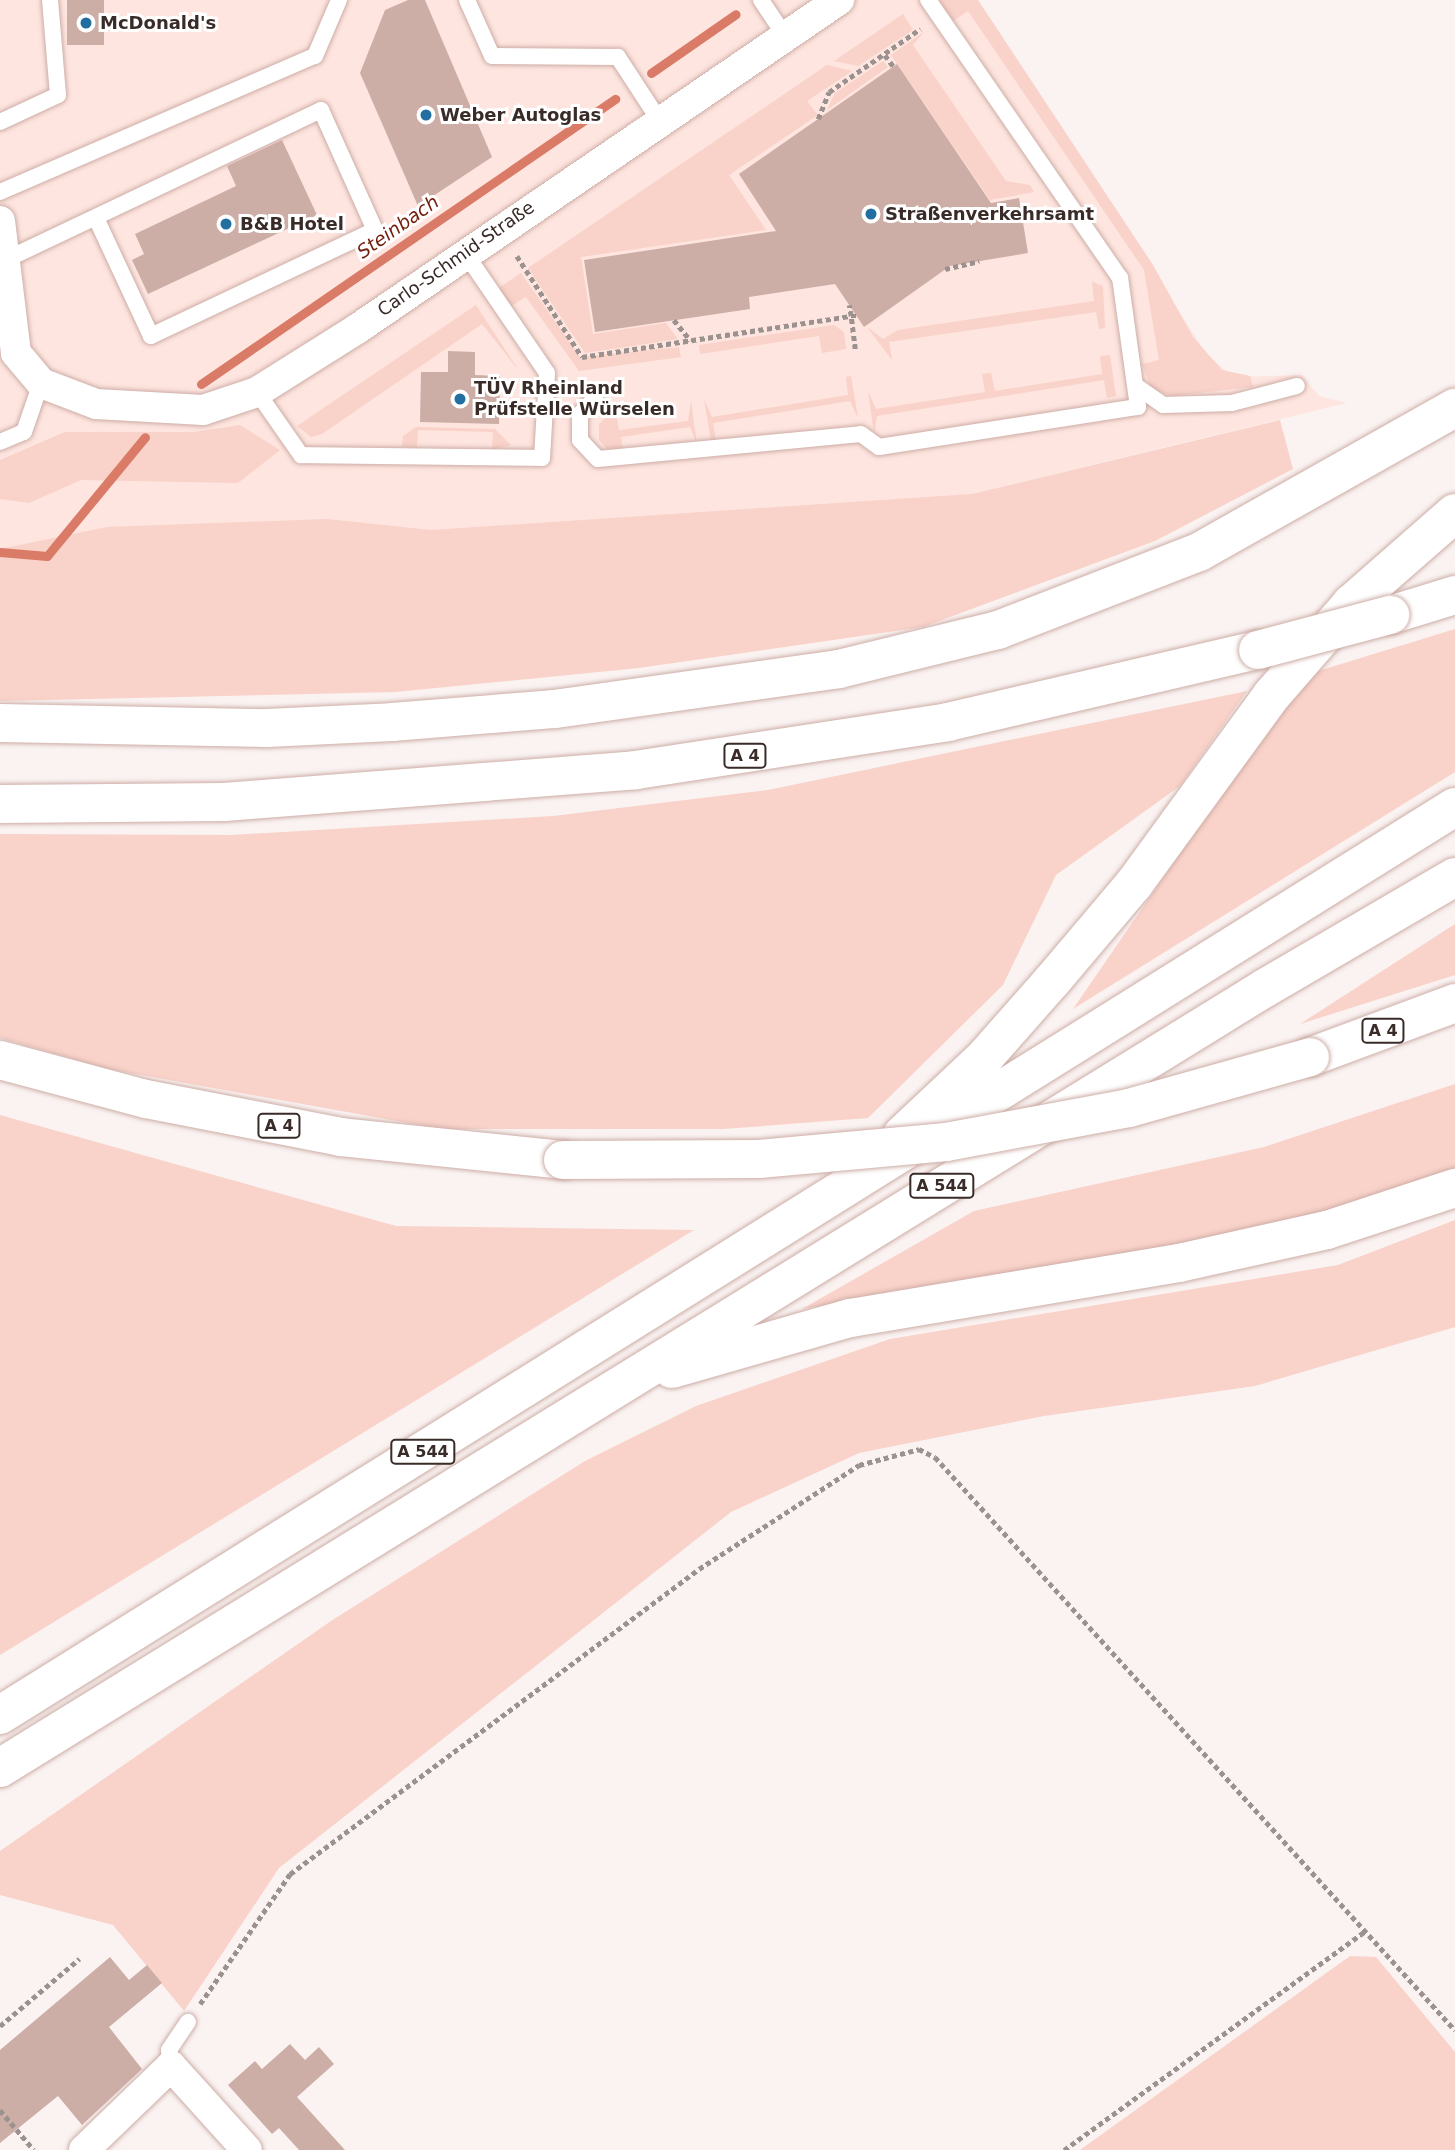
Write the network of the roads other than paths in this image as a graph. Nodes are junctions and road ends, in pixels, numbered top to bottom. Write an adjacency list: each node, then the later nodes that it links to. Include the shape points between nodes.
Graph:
1 (50, 0): 9 (lane, via 58,95)
2 (339, 0): 10 (lane, via 316,57)
3 (467, 0): 8 (lane, via 492,56 618,57)
4 (761, 0): 7 (lane)
5 (839, 0): 7 (street, Carlo-Schmid-Straße)
6 (928, 0): 16 (lane, via 1120,278)
7 (785, 36): 8 (street, Carlo-Schmid-Straße)
8 (659, 120): 13 (street, Carlo-Schmid-Straße)
9 (0, 122)
10 (0, 192)
11 (96, 218): 11 (lane, via 321,110 375,230 151,336); 14 (lane)
12 (0, 221): 14 (street)
13 (465, 253): 18 (street, Carlo-Schmid-Straße); 18 (lane, via 547,373 542,458 301,455)
14 (3, 261): 15 (street, via 16,353)
15 (41, 383): 18 (street, Carlo-Schmid-Straße, via 96,404 203,410); 21 (lane, via 24,432)
16 (1136, 386): 17 (lane, via 1163,405 1232,402); 19 (lane, via 1138,407 879,447 861,435 629,459 598,459 580,440 580,414)
17 (1297, 386)
18 (257, 392)
19 (595, 398)
20 (1455, 408): 24 (highway, via 1199,552 998,630 839,669 555,709 406,721 267,728)
21 (0, 442)
22 (1455, 513): 31 (highway, via 1351,604 1272,695 1134,884 1052,981 984,1058)
23 (1455, 595): 25 (highway, A 4, bridge, via 1258,650 935,724 636,770 224,802)
24 (0, 723)
25 (0, 804)
26 (1455, 807): 31 (highway, A 544)
27 (1455, 877): 32 (highway, A 544)
28 (1455, 1003): 29 (highway, A 4, bridge, via 1310,1057 1129,1108 946,1142 759,1159 563,1160 329,1135)
29 (0, 1060)
30 (1455, 1188): 32 (highway, via 1327,1230 1227,1253 850,1318)
31 (845, 1189): 33 (highway, A 544)
32 (620, 1385): 34 (highway, A 544)
33 (0, 1715)
34 (0, 1768)
35 (188, 2022): 36 (lane, via 169,2050)
36 (171, 2066): 37 (street); 38 (street)
37 (84, 2150)
38 (247, 2150)

